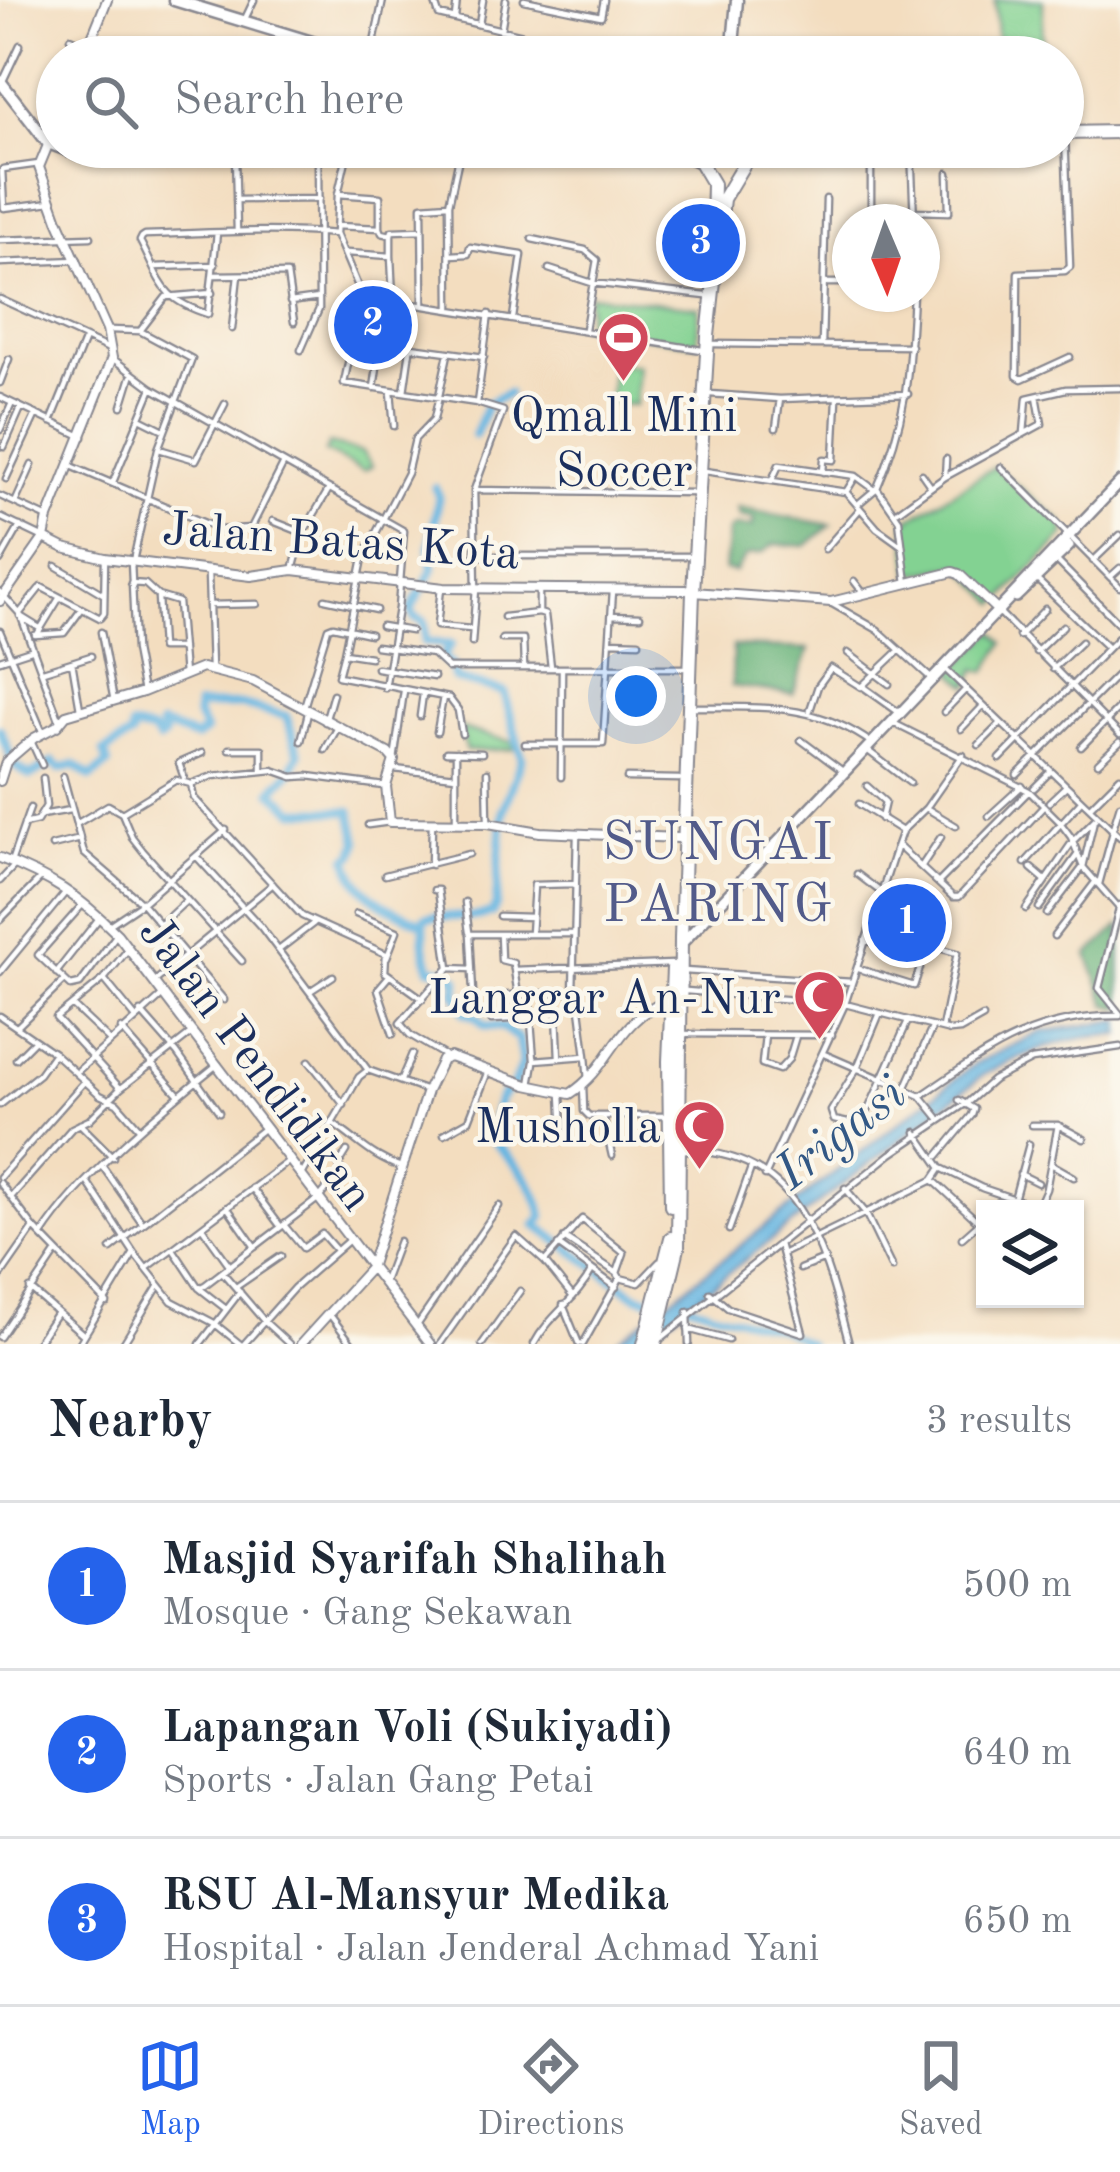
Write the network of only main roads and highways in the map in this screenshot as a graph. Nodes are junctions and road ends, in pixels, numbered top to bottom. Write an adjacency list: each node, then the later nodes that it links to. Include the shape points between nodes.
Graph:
1 (737, 0): 4 (main road)
2 (179, 1): 3 (main road)
3 (285, 36)
4 (734, 36)
5 (1, 82): 6 (main road)
6 (36, 127)
7 (1120, 129): 8 (highway)
8 (1084, 130)
9 (702, 168): 11 (highway, via 714,192)
10 (741, 168): 11 (highway, via 723,200)
11 (705, 347): 15 (highway); 15 (highway)
12 (1120, 482): 14 (main road)
13 (1120, 492): 14 (main road)
14 (1072, 539): 16 (main road); 16 (main road)
15 (690, 591): 17 (highway)
16 (996, 612): 19 (main road)
17 (688, 648): 18 (highway); 18 (highway)
18 (679, 881): 19 (highway); 20 (highway)
19 (681, 945): 20 (highway)
20 (677, 968): 21 (highway)
21 (674, 1061): 22 (highway, via 671,1239); 22 (highway, via 677,1257)
22 (662, 1295): 23 (highway)
23 (652, 1339)

